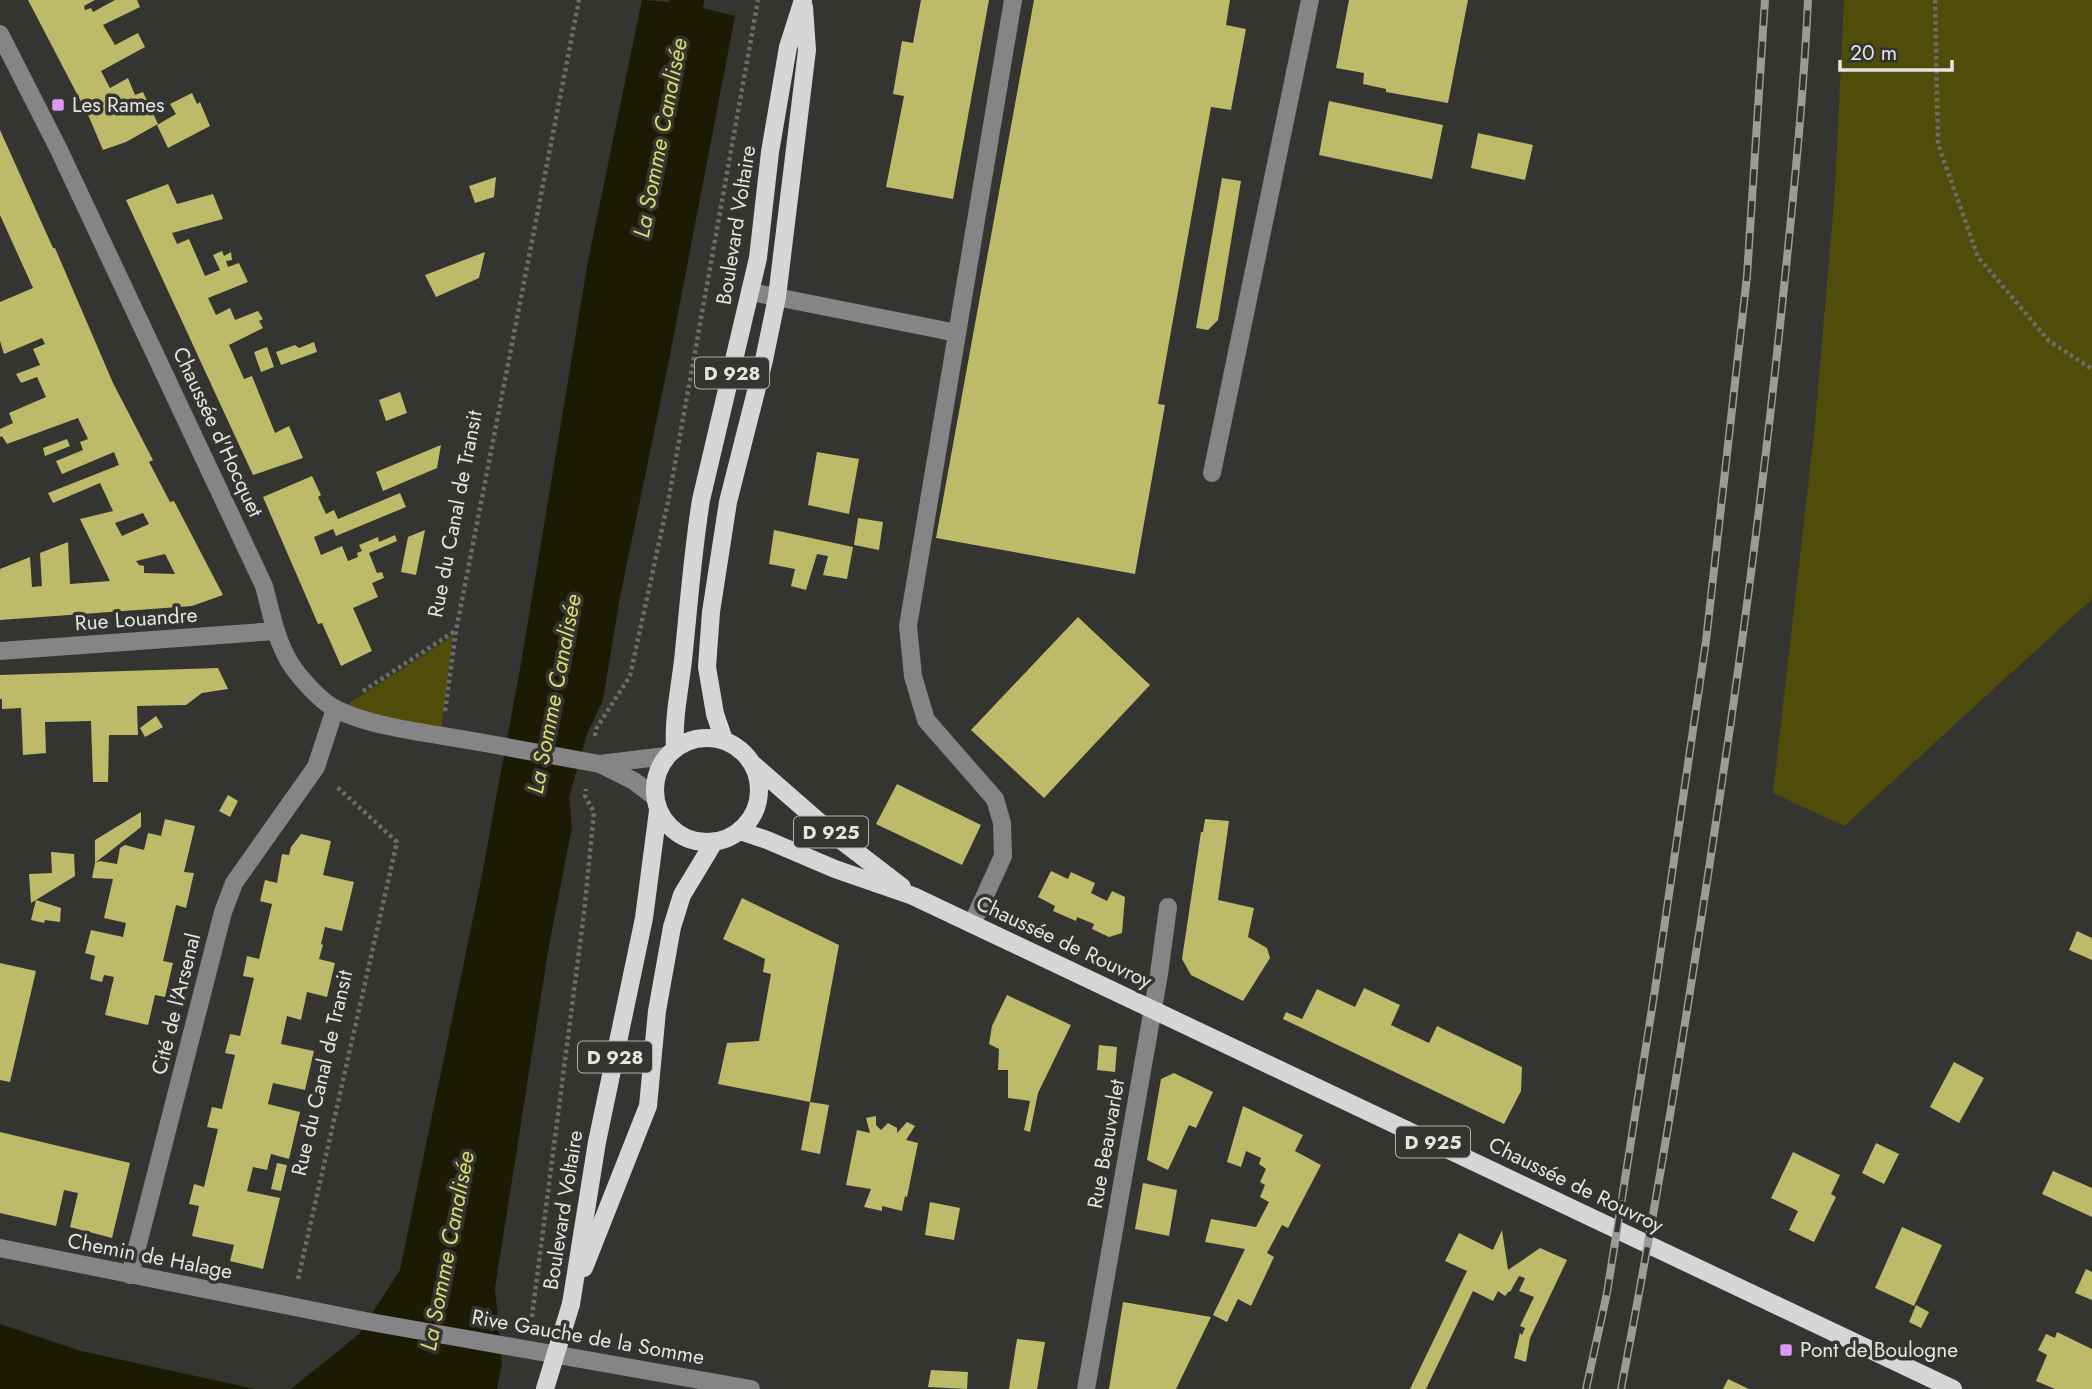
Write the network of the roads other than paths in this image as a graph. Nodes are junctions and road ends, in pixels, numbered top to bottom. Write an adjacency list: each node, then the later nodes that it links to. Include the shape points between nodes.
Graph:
1 (803, 0): 5 (main road, Boulevard Voltaire / D 928, via 788,47 769,152); 6 (main road, Boulevard Voltaire / D 928, via 807,50)
2 (1013, 0): 7 (street)
3 (1310, 0): 8 (street)
4 (0, 34): 9 (street, Chaussée d'Hocquet, via 247,549 264,586)
5 (751, 292): 6 (street); 13 (main road, Boulevard Voltaire / D 928, via 701,500)
6 (778, 298): 7 (street); 12 (main road, Boulevard Voltaire / D 928, via 727,502 710,612 707,667)
7 (957, 333): 21 (street, via 908,626 913,677 926,720 995,799 1002,823 1003,856)
8 (1212, 473)
9 (276, 631): 10 (street, Rue Louandre); 11 (street, Chaussée d'Hocquet, via 289,662)
10 (0, 651)
11 (335, 709): 15 (street, Chaussée d'Hocquet, bridge, via 375,723); 24 (street, Cité de l'Arsenal, via 316,767 230,892)
12 (724, 740): 13 (main road, via 698,738); 14 (main road)
13 (671, 752): 15 (street); 16 (main road, via 657,776)
14 (752, 763): 17 (main road, via 760,792 750,821); 19 (main road, Chaussée de Rouvroy / D 925)
15 (600, 764): 16 (street, via 634,781)
16 (657, 804): 18 (main road, via 668,825 681,835 697,842); 25 (main road, Boulevard Voltaire / D 928, via 644,918 597,1142)
17 (740, 831): 18 (main road); 19 (main road, Chaussée de Rouvroy / D 925)
18 (714, 842): 25 (main road, Boulevard Voltaire / D 928, via 682,895 672,927 657,1012 648,1106)
19 (913, 896): 21 (main road, Chaussée de Rouvroy / D 925)
20 (1168, 907): 22 (street, Rue Beauvarlet)
21 (972, 924): 22 (main road, Chaussée de Rouvroy / D 925)
22 (1153, 1009): 29 (street, Rue Beauvarlet); 30 (main road, Chaussée de Rouvroy / D 925)
23 (0, 1248): 24 (street, Chemin de Halage)
24 (130, 1275): 26 (street, Chemin de Halage)
25 (571, 1304): 27 (main road, D 928, bridge)
26 (292, 1307): 28 (street, Rive Gauche de la Somme)
27 (545, 1389)
28 (751, 1389)
29 (1086, 1389)
30 (1953, 1389)

